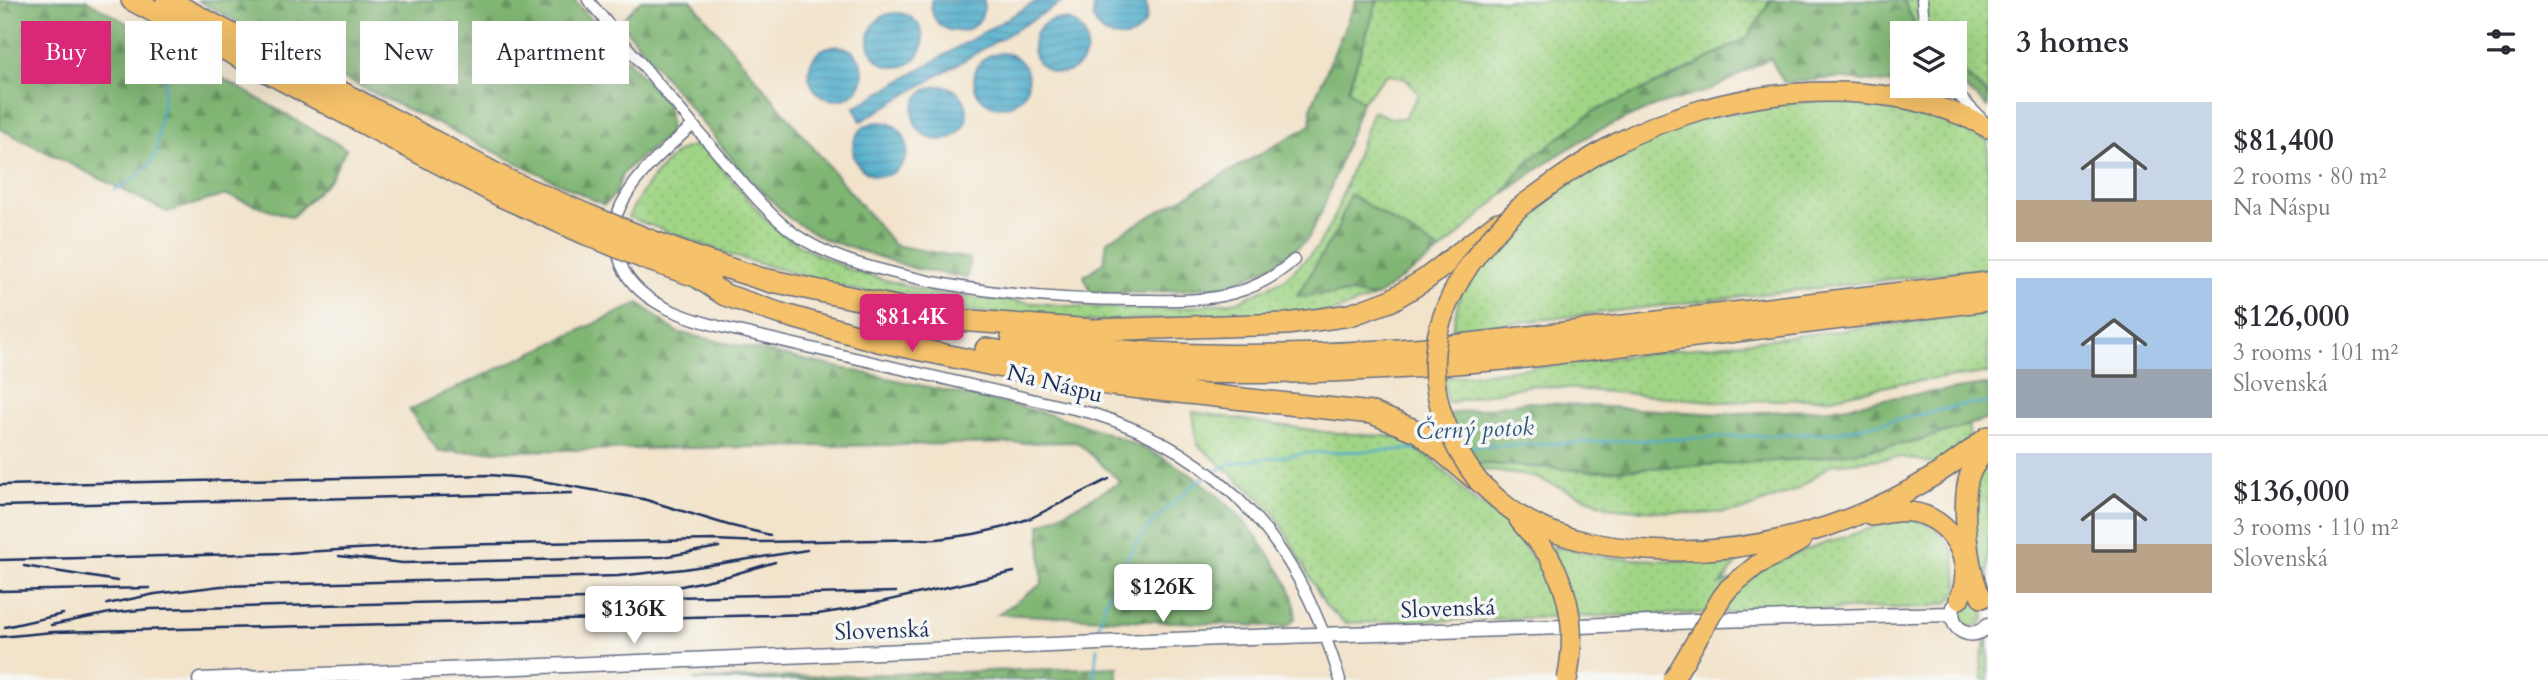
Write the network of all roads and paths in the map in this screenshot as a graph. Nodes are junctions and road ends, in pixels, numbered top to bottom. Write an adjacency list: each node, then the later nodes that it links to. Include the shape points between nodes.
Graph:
1 (132, 0): 11 (highway, via 500,196)
2 (167, 0): 11 (highway)
3 (588, 0): 7 (street)
4 (1922, 0): 5 (street)
5 (1924, 21)
6 (1961, 98): 8 (street)
7 (693, 125): 10 (street, via 635,181); 14 (street, via 796,234 841,258 916,279 1052,298 1174,300 1235,293 1266,280)
8 (1988, 126): 9 (highway, via 1930,104 1881,96 1831,93 1756,99 1639,132 1589,159)
9 (1520, 207): 16 (highway, bridge, via 1409,291 1370,309 1287,324 1093,330 958,320); 22 (highway, bridge, via 1478,249 1454,286 1435,350 1442,416 1463,461)
10 (615, 217)
11 (585, 224): 12 (highway, bridge)
12 (647, 249): 15 (highway); 16 (highway)
13 (619, 258): 32 (street, Na Náspu, via 638,288 687,318 1091,412 1136,428 1192,460 1263,525 1305,589)
14 (1294, 260)
15 (699, 278): 19 (highway, via 906,337 1041,358 1186,372 1346,371); 22 (highway, bridge, via 725,295 778,313 878,341 999,366 1113,385 1372,413 1404,424 1432,442)
16 (758, 278): 19 (highway, via 902,317 1029,340 1181,354)
17 (1988, 283): 19 (highway)
18 (1988, 300): 19 (highway, via 1517,358)
19 (1435, 356)
20 (1988, 436): 24 (highway, via 1911,490)
21 (1988, 446): 25 (highway, via 1970,473 1966,493 1973,575)
22 (1479, 482): 23 (highway)
23 (1510, 509): 24 (highway, via 1547,530 1586,542 1670,551 1756,544); 35 (highway, bridge, via 1559,573 1571,610)
24 (1838, 523): 26 (highway, via 1909,511 1944,527 1963,558 1967,577); 36 (highway, bridge, via 1757,565 1729,587)
25 (1985, 602): 26 (street, via 1970,595)
26 (1956, 607): 28 (street); 29 (street, via 1956,626 1966,634 1978,633)
27 (1698, 621): 30 (street)
28 (1715, 621)
29 (1988, 625)
30 (1580, 626)
31 (1565, 627): 32 (street, Slovenská)
32 (1325, 636): 33 (street, Slovenská); 34 (street, Na Náspu)
33 (200, 680)
34 (1340, 680)
35 (1567, 680)
36 (1673, 680)

